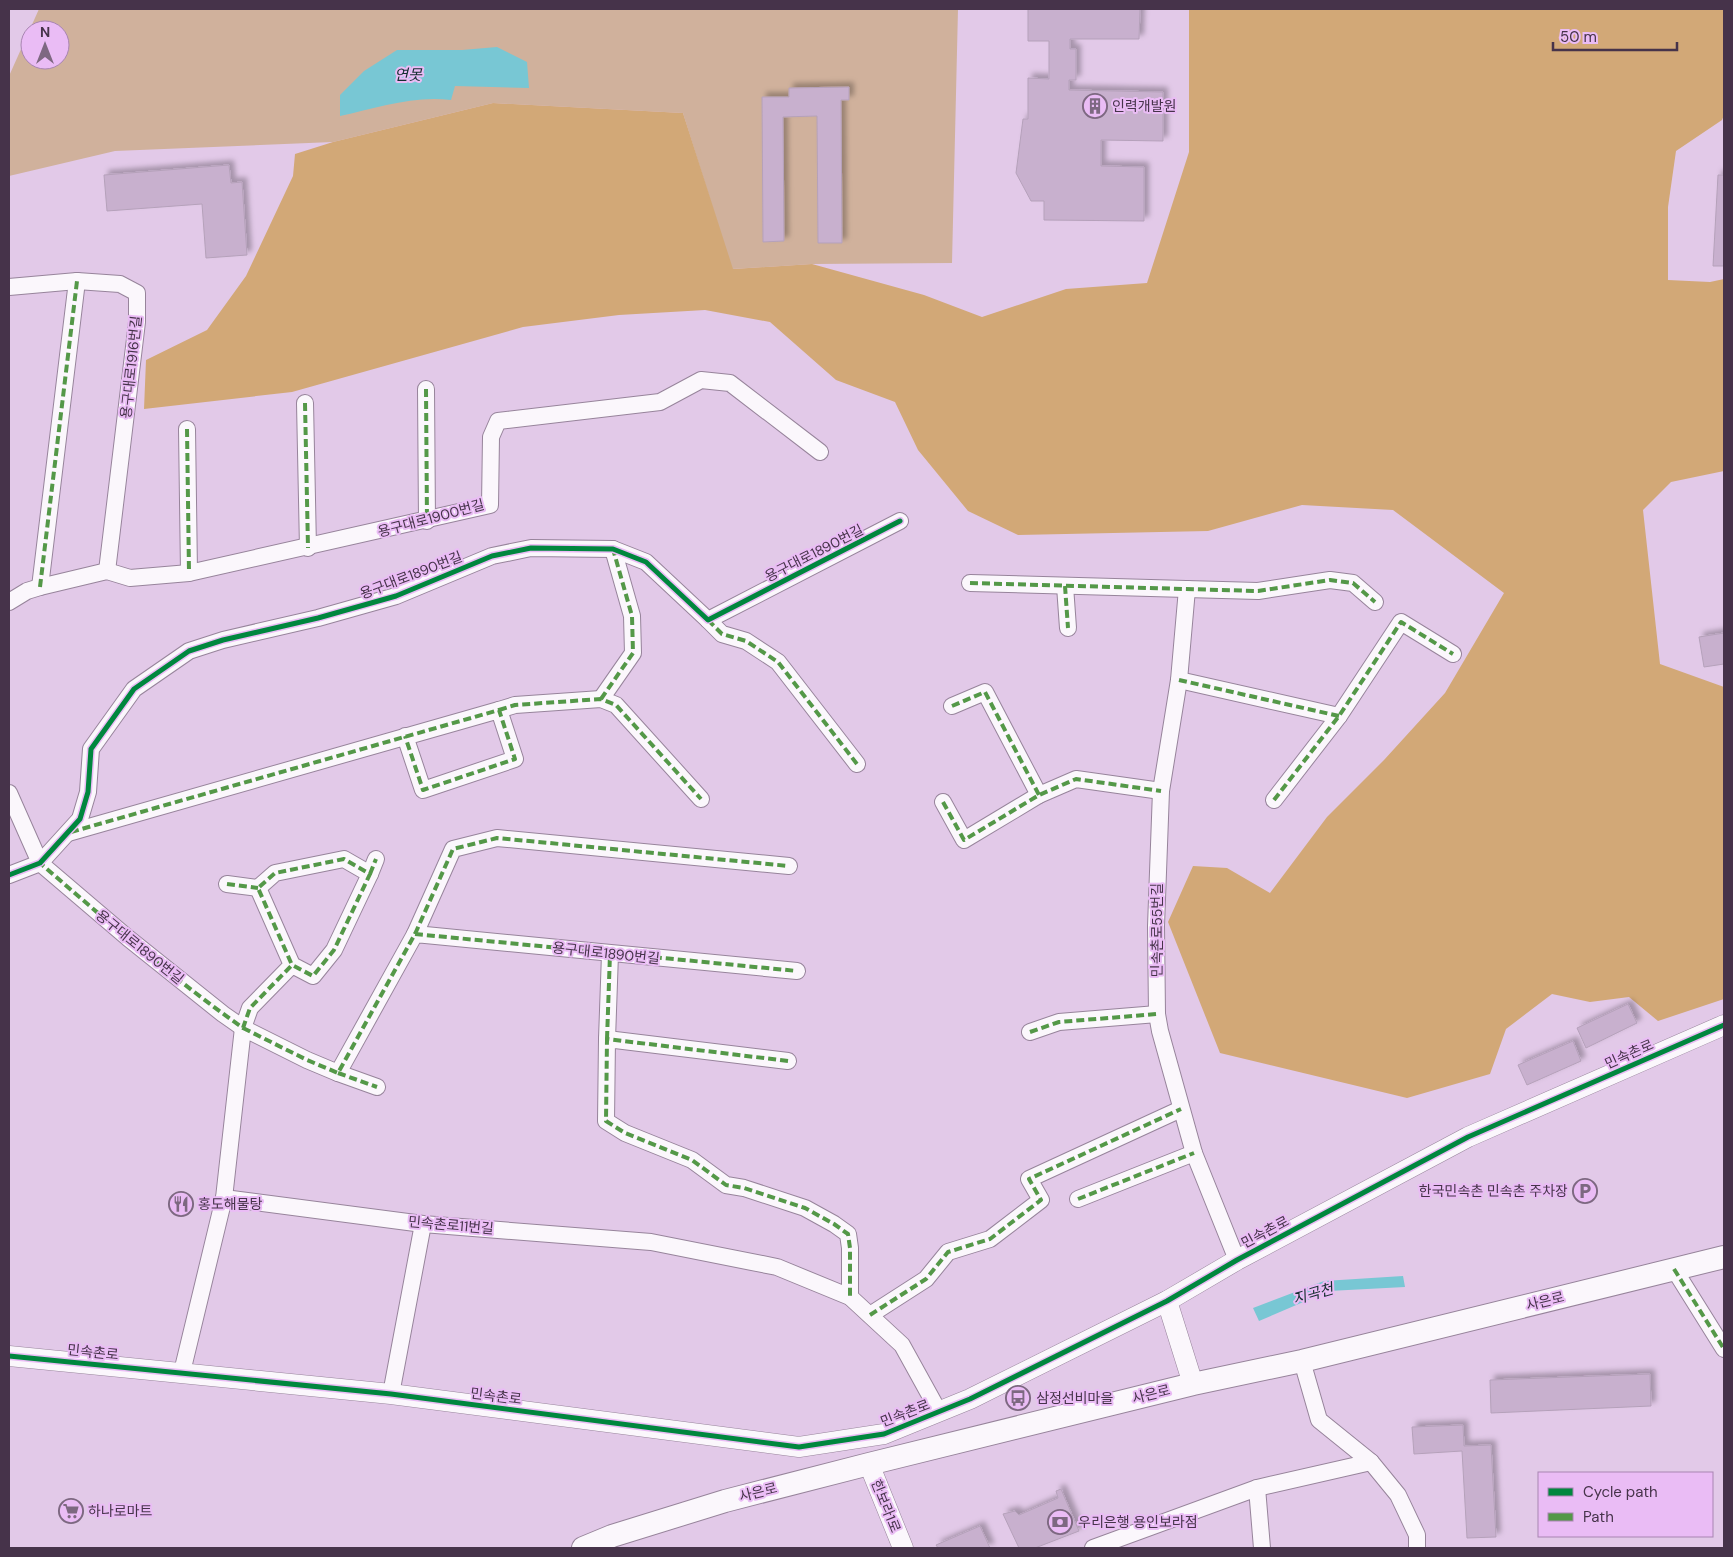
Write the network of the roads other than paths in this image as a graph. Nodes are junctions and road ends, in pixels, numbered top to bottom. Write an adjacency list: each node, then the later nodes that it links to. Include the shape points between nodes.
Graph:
1 (77, 281): 2 (street, 용구대로1916번길); 11 (street, 용구대로1916번길, via 120,284 137,293 137,322); 15 (street)
2 (9, 287)
3 (426, 389): 7 (street)
4 (305, 403): 9 (street)
5 (187, 429): 12 (street)
6 (820, 452): 7 (street, 용구대로1900번길, via 730,383 701,380 660,402 498,421 491,437 490,505)
7 (427, 520): 9 (street, 용구대로1900번길)
8 (900, 521): 19 (street, 용구대로1890번길)
9 (308, 548): 12 (street, 용구대로1900번길)
10 (613, 549): 19 (street, 용구대로1890번길, via 646,562); 23 (street, via 632,616 633,653); 35 (street, 용구대로1890번길, via 530,548 492,556 396,596 189,651 134,690 91,749 88,792 80,819)
11 (107, 571): 12 (street, 용구대로1900번길, via 130,578); 15 (street, 용구대로1900번길)
12 (189, 573)
13 (970, 583): 14 (street)
14 (1065, 586): 16 (street); 20 (street)
15 (40, 587): 17 (street, 용구대로1900번길)
16 (1187, 589): 18 (street, via 1258,591 1330,580 1353,583); 22 (street, 민속촌로55번길)
17 (9, 602)
18 (1375, 602)
19 (708, 620): 28 (street, via 722,634 746,641 778,662)
20 (1068, 628)
21 (1453, 654): 26 (street, via 1401,622)
22 (1179, 680): 26 (street); 29 (street, 민속촌로55번길)
23 (601, 699): 25 (street, via 515,705); 32 (street, via 616,705)
24 (952, 706): 31 (street, via 985,692)
25 (500, 710): 27 (street); 27 (street, via 515,760 424,790)
26 (1339, 716): 33 (street)
27 (405, 736): 35 (street)
28 (857, 764)
29 (1161, 791): 31 (street, via 1076,779); 47 (street, 민속촌로55번길, via 1156,926)
30 (9, 793): 37 (street, 용구대로1890번길)
31 (1039, 795): 34 (street, via 964,840)
32 (701, 798)
33 (1274, 800)
34 (944, 802)
35 (66, 834): 37 (street, 용구대로1890번길)
36 (376, 859): 39 (street)
37 (40, 863): 40 (street, 용구대로1890번길); 49 (street, 용구대로1890번길, via 128,938)
38 (789, 866): 43 (street, via 497,838 453,849)
39 (370, 874): 42 (street, via 344,860 275,873); 45 (street, via 334,950 313,976)
40 (9, 875)
41 (228, 884): 42 (street)
42 (258, 888): 45 (street)
43 (415, 934): 44 (street, 용구대로1890번길); 53 (street)
44 (610, 954): 46 (street, 용구대로1890번길); 51 (street)
45 (292, 965): 49 (street, via 250,1008)
46 (797, 971)
47 (1157, 1014): 50 (street, via 1060,1022); 55 (street, 민속촌로55번길)
48 (1724, 1025): 61 (street, 민속촌로, via 1468,1137)
49 (243, 1028): 53 (street, 용구대로1890번길); 57 (street)
50 (1030, 1032)
51 (607, 1039): 52 (street); 63 (street, via 606,1121 625,1133 692,1160 726,1185 805,1208 848,1234)
52 (788, 1061)
53 (338, 1073): 54 (street, 용구대로1890번길)
54 (377, 1087)
55 (1181, 1109): 56 (street, 민속촌로55번길); 65 (street, via 1029,1179 1041,1200 990,1239 948,1252 926,1278)
56 (1194, 1152): 58 (street); 61 (street, 민속촌로55번길)
57 (224, 1198): 59 (street, 민속촌로11번길); 69 (street)
58 (1078, 1199)
59 (423, 1224): 63 (street, 민속촌로11번길, via 651,1242 777,1267); 71 (street)
60 (1724, 1257): 62 (main road, 사은로)
61 (1237, 1260): 64 (street, 민속촌로)
62 (1674, 1270): 66 (street); 68 (main road, 사은로)
63 (850, 1297): 65 (street, 민속촌로11번길)
64 (1167, 1301): 70 (street); 72 (street, 민속촌로)
65 (870, 1315): 72 (street, 민속촌로11번길, via 902,1345)
66 (1724, 1349)
67 (9, 1356): 69 (street, 민속촌로)
68 (1302, 1361): 70 (main road, 사은로); 73 (street, via 1320,1420)
69 (182, 1372): 71 (street, 민속촌로)
70 (1193, 1384): 74 (main road, 사은로)
71 (391, 1394): 72 (street, 민속촌로, via 800,1447 884,1434)
72 (939, 1412)
73 (1371, 1462): 75 (street); 80 (street, via 1398,1495 1417,1535)
74 (868, 1464): 76 (main road, 사은로, via 724,1501); 77 (street, 한보라1로)
75 (1257, 1488): 78 (street); 79 (street)
76 (583, 1548)
77 (903, 1548)
78 (1093, 1548)
79 (1262, 1548)
80 (1417, 1548)

